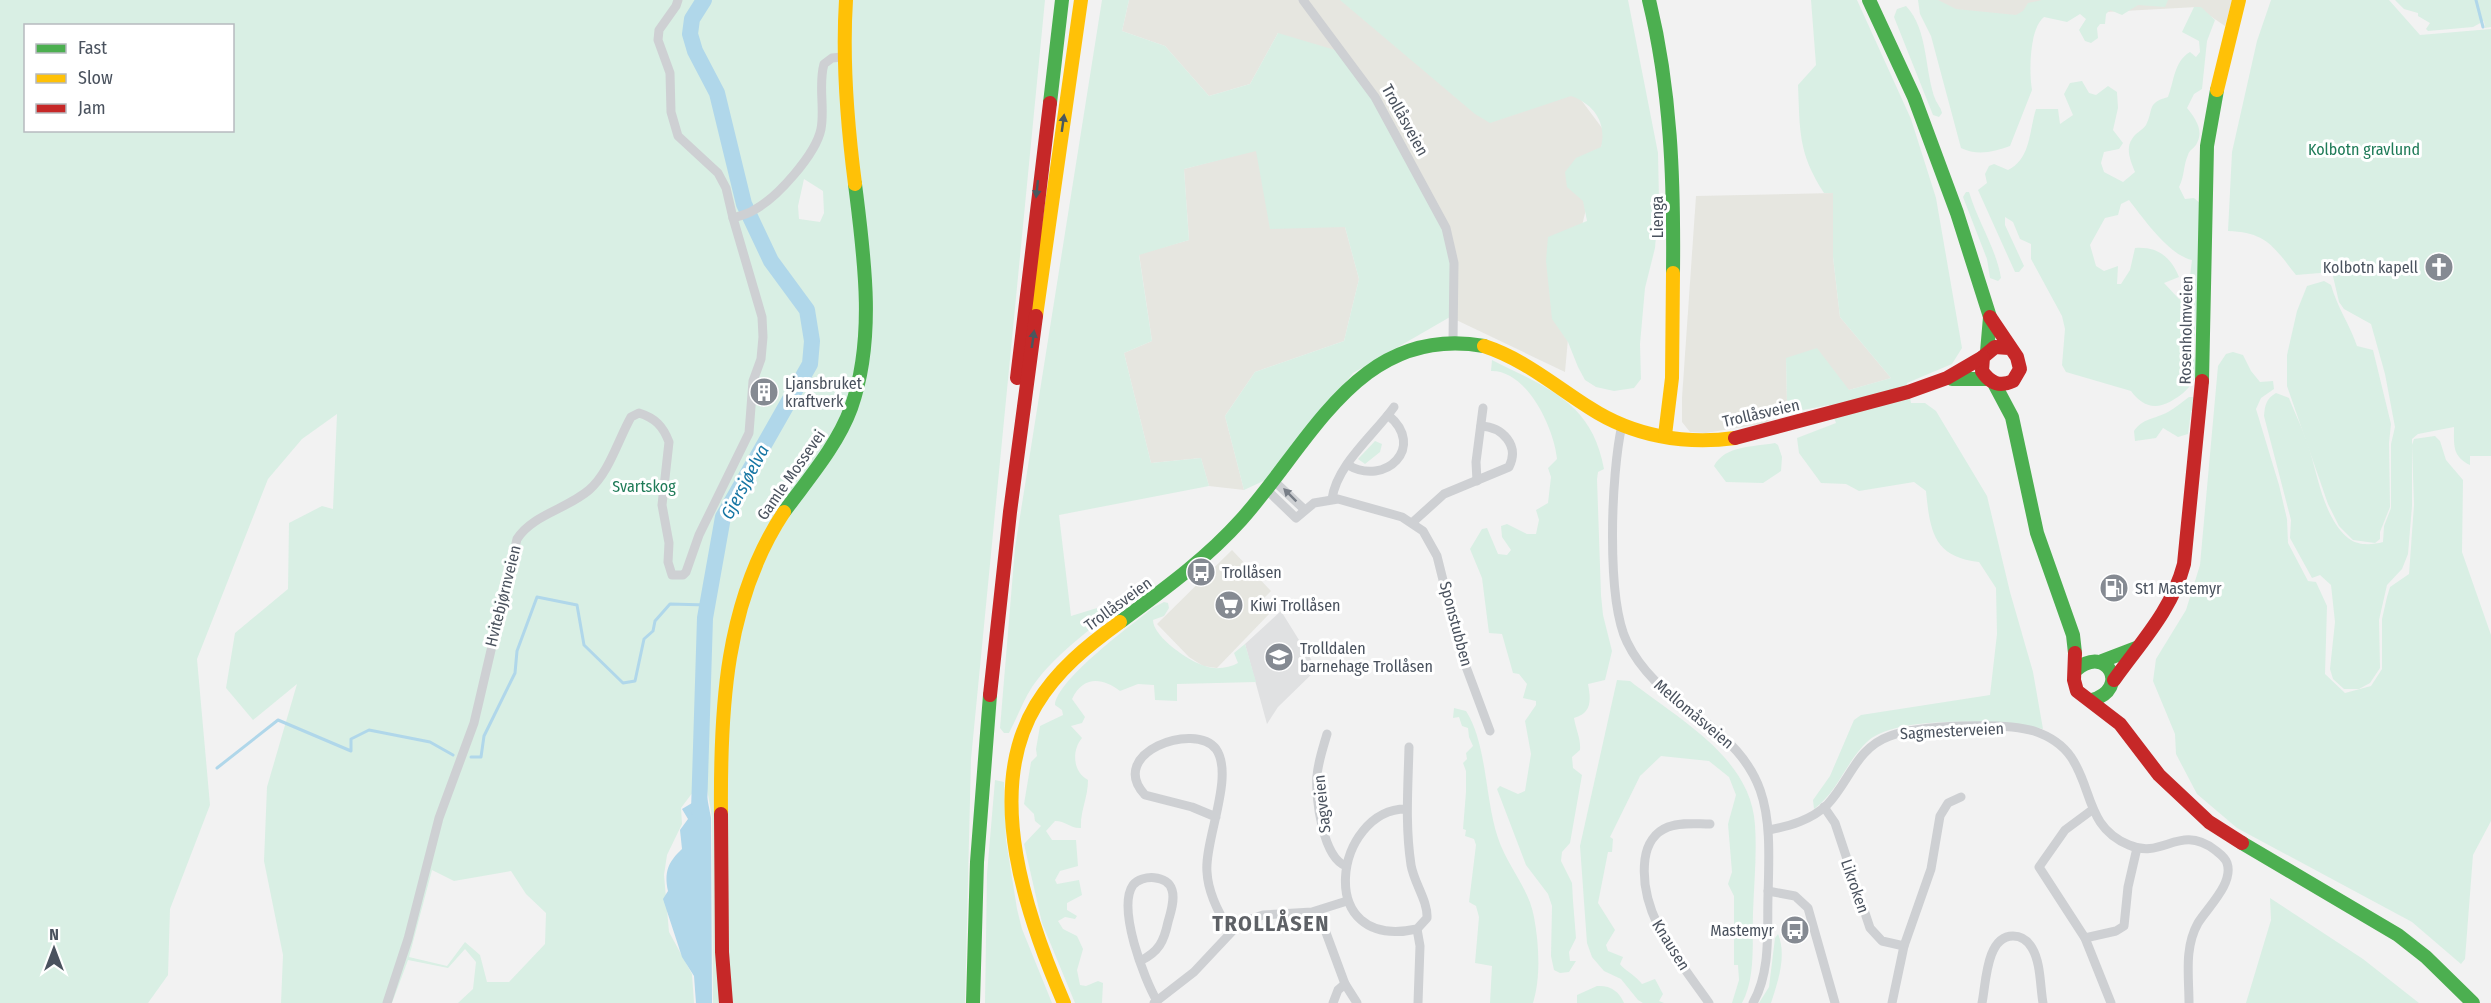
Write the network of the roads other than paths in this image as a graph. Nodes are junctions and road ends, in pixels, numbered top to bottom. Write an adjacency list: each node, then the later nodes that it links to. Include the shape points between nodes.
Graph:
1 (678, 0): 10 (street, via 659,30 658,40 670,73 671,112 678,136 723,181)
2 (846, 0): 9 (main road, Gamle Mossevei)
3 (1062, 0): 62 (main road, one-way to 62, via 981,700)
4 (1081, 0): 63 (main road, one-way to 4, via 981,793 996,621)
5 (1303, 0): 12 (street, Trollåsveien, via 1375,97 1446,228 1454,263)
6 (1649, 0): 24 (main road, Lienga, via 1663,58 1673,136 1672,381)
7 (1869, 0): 11 (main road, via 1923,118)
8 (2239, 0): 32 (main road, Rosenholmveien, via 2208,146 2202,385 2184,564 2179,588 2169,608)
9 (842, 57): 10 (street, via 824,64 823,117 814,147 798,170 756,210); 61 (main road, Gamle Mossevei, via 862,237 860,374 855,399 840,434 765,543 742,600 730,650 721,753)
10 (733, 218): 60 (street, Hvitebjørnveien, via 762,316 761,359 753,381 749,433 683,575 672,575 668,562 662,505 669,441 653,417 639,413 632,417 590,490 521,533 511,558 474,723 440,818)
11 (1990, 316): 13 (main road); 14 (main road)
12 (1453, 341): 22 (main road, Trollåsveien, via 1485,346 1516,358); 27 (main road, Trollåsveien, via 1402,351 1364,373 1340,396)
13 (2010, 348): 14 (main road, via 2000,346); 16 (main road, via 2020,363)
14 (1985, 355): 15 (main road, Trollåsveien); 17 (main road, via 1981,366)
15 (1950, 379): 17 (main road, Trollåsveien); 24 (main road, Trollåsveien, via 1729,439 1696,440)
16 (2014, 380): 17 (main road, via 2005,385); 21 (main road)
17 (1991, 382): 21 (main road)
18 (1394, 406): 20 (street)
19 (1484, 408): 23 (street)
20 (1388, 415): 25 (street); 25 (street, via 1403,435 1401,455 1382,470 1364,471)
21 (2012, 417): 31 (main road, via 2037,533)
22 (1622, 425): 24 (main road, Trollåsveien); 47 (street, Mellomåsveien, via 1616,466 1613,573 1622,632 1650,676 1739,751 1761,791)
23 (1481, 426): 26 (street); 26 (street, via 1493,426 1503,432 1512,458 1506,470)
24 (1665, 435)
25 (1348, 465): 28 (street)
26 (1477, 481): 30 (street, via 1444,494)
27 (1270, 485): 29 (street, one-way to 27); 29 (street, via 1296,518); 64 (main road, Trollåsveien, via 1197,564 1066,666 1038,700 1026,725 1015,773 1018,863 1036,935)
28 (1332, 499): 29 (street, via 1314,503); 30 (street)
29 (1305, 510)
30 (1413, 522): 38 (street, Sponstubben, via 1428,537 1437,556 1462,656)
31 (2073, 634): 33 (main road); 34 (main road)
32 (2136, 648): 33 (main road, Rosenholmveien); 35 (main road, Rosenholmveien)
33 (2098, 661): 34 (main road, via 2084,662); 35 (main road, via 2109,667)
34 (2076, 670): 36 (main road, via 2077,691)
35 (2112, 685): 36 (main road, via 2101,698); 37 (main road)
36 (2092, 700): 37 (main road)
37 (2120, 724): 76 (main road, via 2159,775 2209,822 2398,935 2433,963)
38 (1490, 731)
39 (1327, 734): 49 (street, Sagveien, via 1317,772 1317,789 1328,849)
40 (1409, 747): 43 (street)
41 (1961, 797): 56 (street, via 1948,803 1940,816 1931,869)
42 (1824, 807): 44 (street, Sagmesterveien, via 1862,754 1880,740 1911,731 1996,728 2032,730 2058,742 2076,765); 47 (street, Sagmesterveien, via 1793,824); 56 (street, Likroken, via 1835,823 1872,932 1882,940)
43 (1406, 809): 49 (street, via 1390,810 1374,820); 53 (street, via 1413,874 1427,911 1426,922)
44 (2092, 810): 48 (street, Sagmesterveien, via 2113,836); 55 (street, via 2065,830 2039,867)
45 (1216, 818): 45 (street, via 1221,769 1218,753 1211,745 1201,739 1186,739 1141,755 1136,771 1145,795 1192,807); 54 (street, via 1207,872 1217,908)
46 (1710, 824): 68 (street, Knausen, via 1677,825 1657,833 1646,852 1644,878 1657,924)
47 (1769, 830): 50 (street, Mellomåsveien)
48 (2137, 848): 55 (street, via 2124,926); 75 (street, via 2193,838 2227,863 2224,884 2191,941)
49 (1346, 866): 51 (street)
50 (1768, 891): 69 (street, Mellomåsveien, via 1765,970); 70 (street, via 1795,896 1808,908)
51 (1347, 901): 52 (street); 53 (street, via 1370,926)
52 (1318, 911): 54 (street, via 1254,917); 58 (street)
53 (1417, 929): 67 (street)
54 (1230, 931): 59 (street, via 1204,963)
55 (2085, 938): 74 (street)
56 (1904, 946): 71 (street)
57 (1140, 961): 57 (street, via 1130,921 1130,892 1140,879 1161,879 1168,882 1173,892 1167,927 1158,950); 59 (street)
58 (1345, 984): 65 (street); 66 (street)
59 (1155, 1002)
60 (387, 1003)
61 (726, 1003)
62 (965, 1003)
63 (973, 1003)
64 (1064, 1003)
65 (1333, 1003)
66 (1357, 1003)
67 (1418, 1003)
68 (1709, 1003)
69 (1754, 1003)
70 (1835, 1003)
71 (1892, 1003)
72 (1982, 1003): 73 (street, via 1992,952 2003,939 2015,936 2026,940 2034,950)
73 (2043, 1003)
74 (2112, 1003)
75 (2189, 1003)
76 (2472, 1003)

